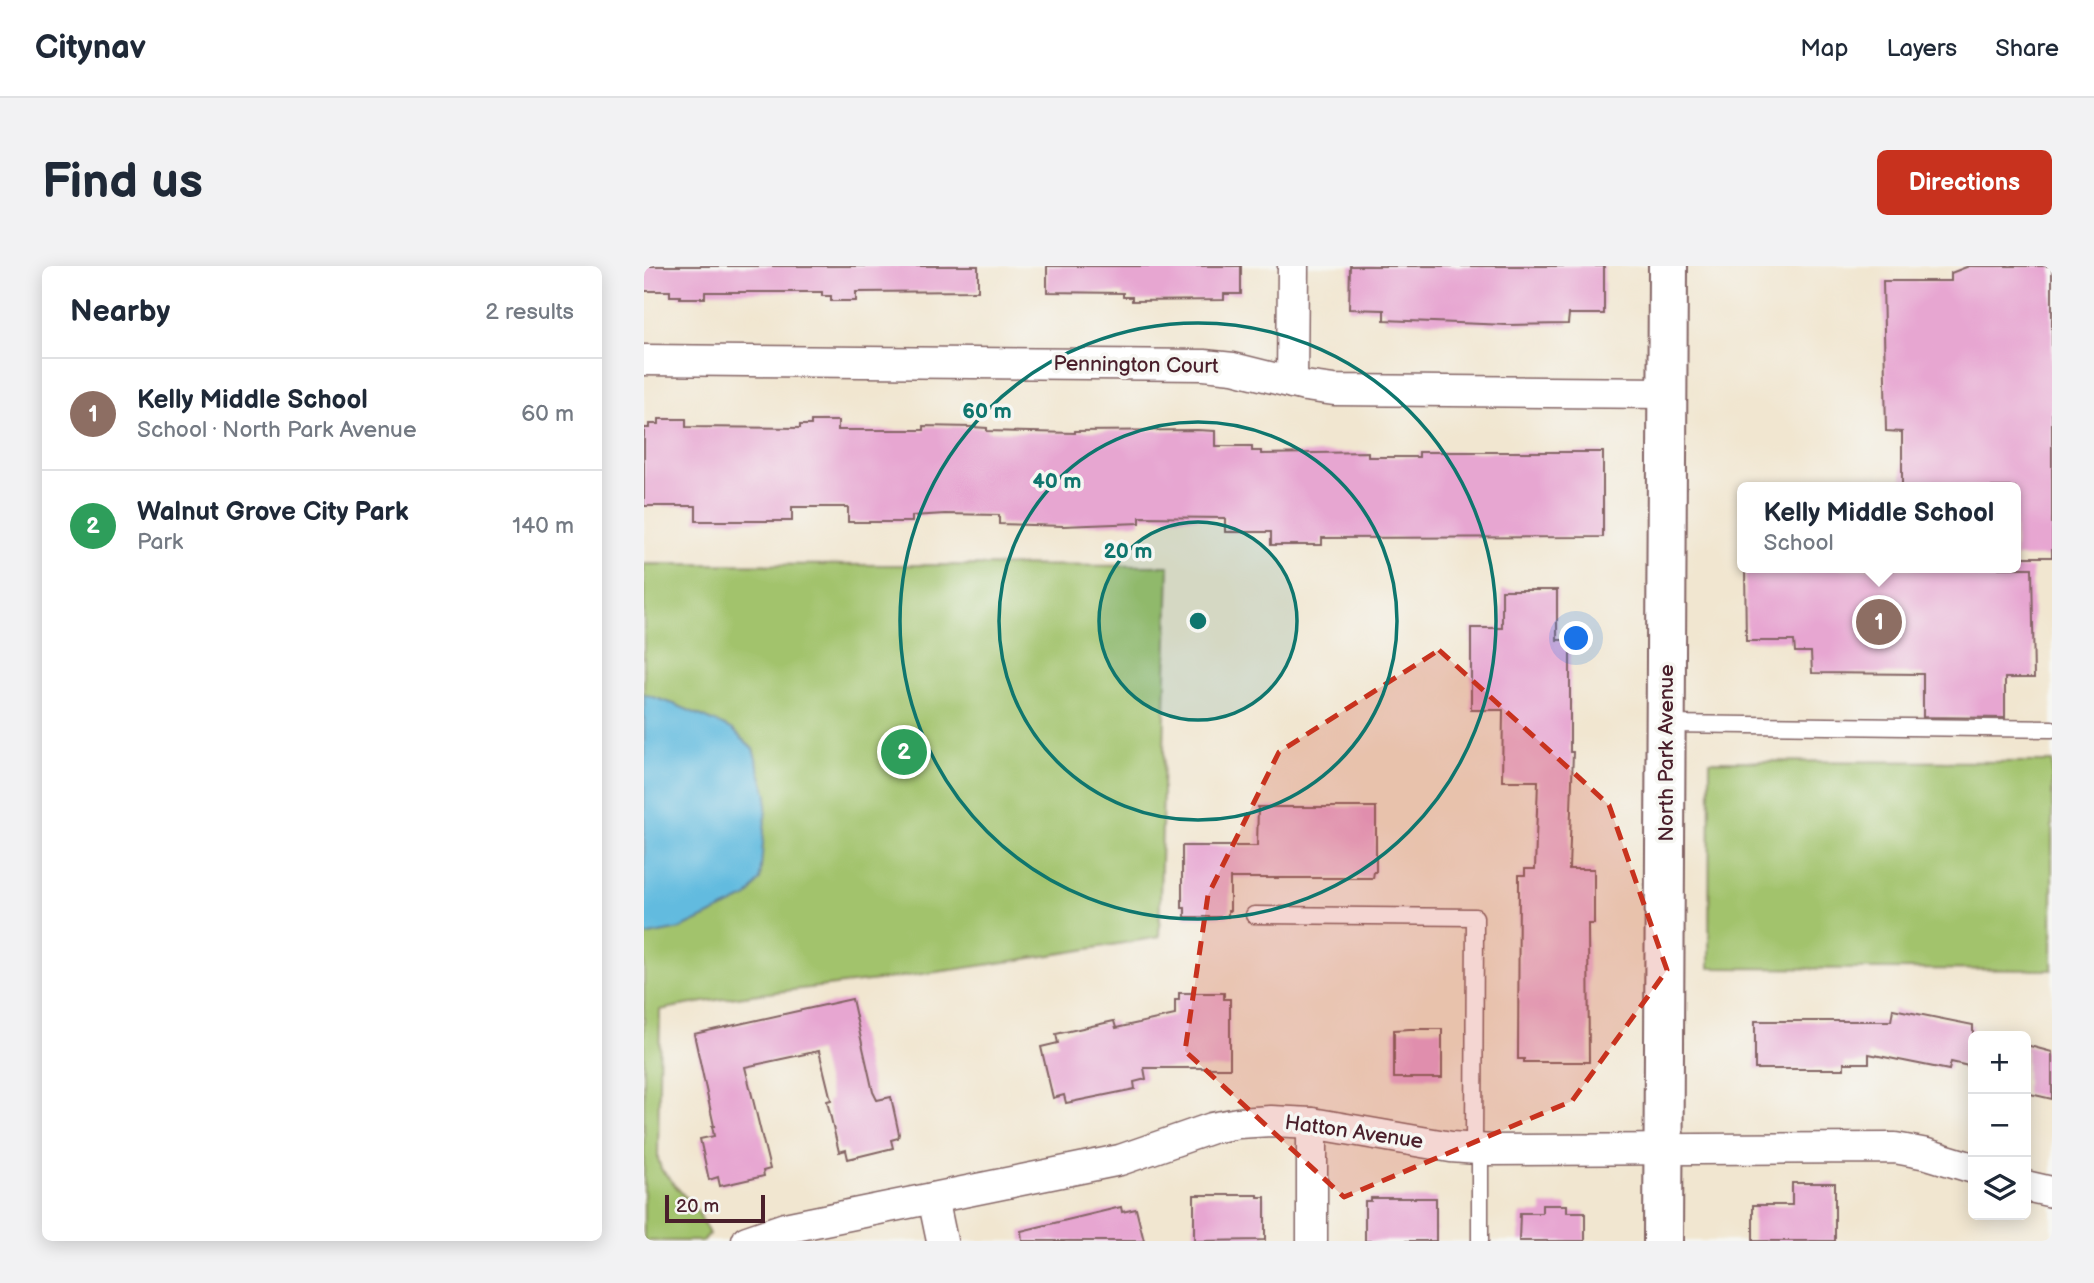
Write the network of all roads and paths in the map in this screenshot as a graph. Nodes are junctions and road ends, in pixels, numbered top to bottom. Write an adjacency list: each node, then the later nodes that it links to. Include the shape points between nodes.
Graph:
1 (1293, 266): 4 (street)
2 (1668, 266): 5 (street, North Park Avenue)
3 (644, 360): 4 (street, Pennington Court, via 1204,365)
4 (1292, 383): 5 (street, Pennington Court, via 1334,390)
5 (1667, 393): 6 (street, North Park Avenue)
6 (1666, 724): 7 (lane); 11 (street, North Park Avenue)
7 (2052, 729)
8 (1254, 915): 10 (lane, via 1475,917)
9 (1312, 1123): 10 (street, Hatton Avenue); 15 (street, Hatton Avenue, via 1271,1121 1212,1128 1121,1160); 18 (street)
10 (1477, 1148): 11 (street, Hatton Avenue); 19 (lane)
11 (1664, 1149): 12 (street, Hatton Avenue, via 1895,1148); 20 (street, North Park Avenue)
12 (1968, 1166)
13 (2031, 1187): 14 (street)
14 (2052, 1192)
15 (933, 1198): 16 (street, Hatton Avenue, via 785,1228); 17 (street)
16 (747, 1241)
17 (942, 1241)
18 (1312, 1241)
19 (1480, 1241)
20 (1663, 1241)

